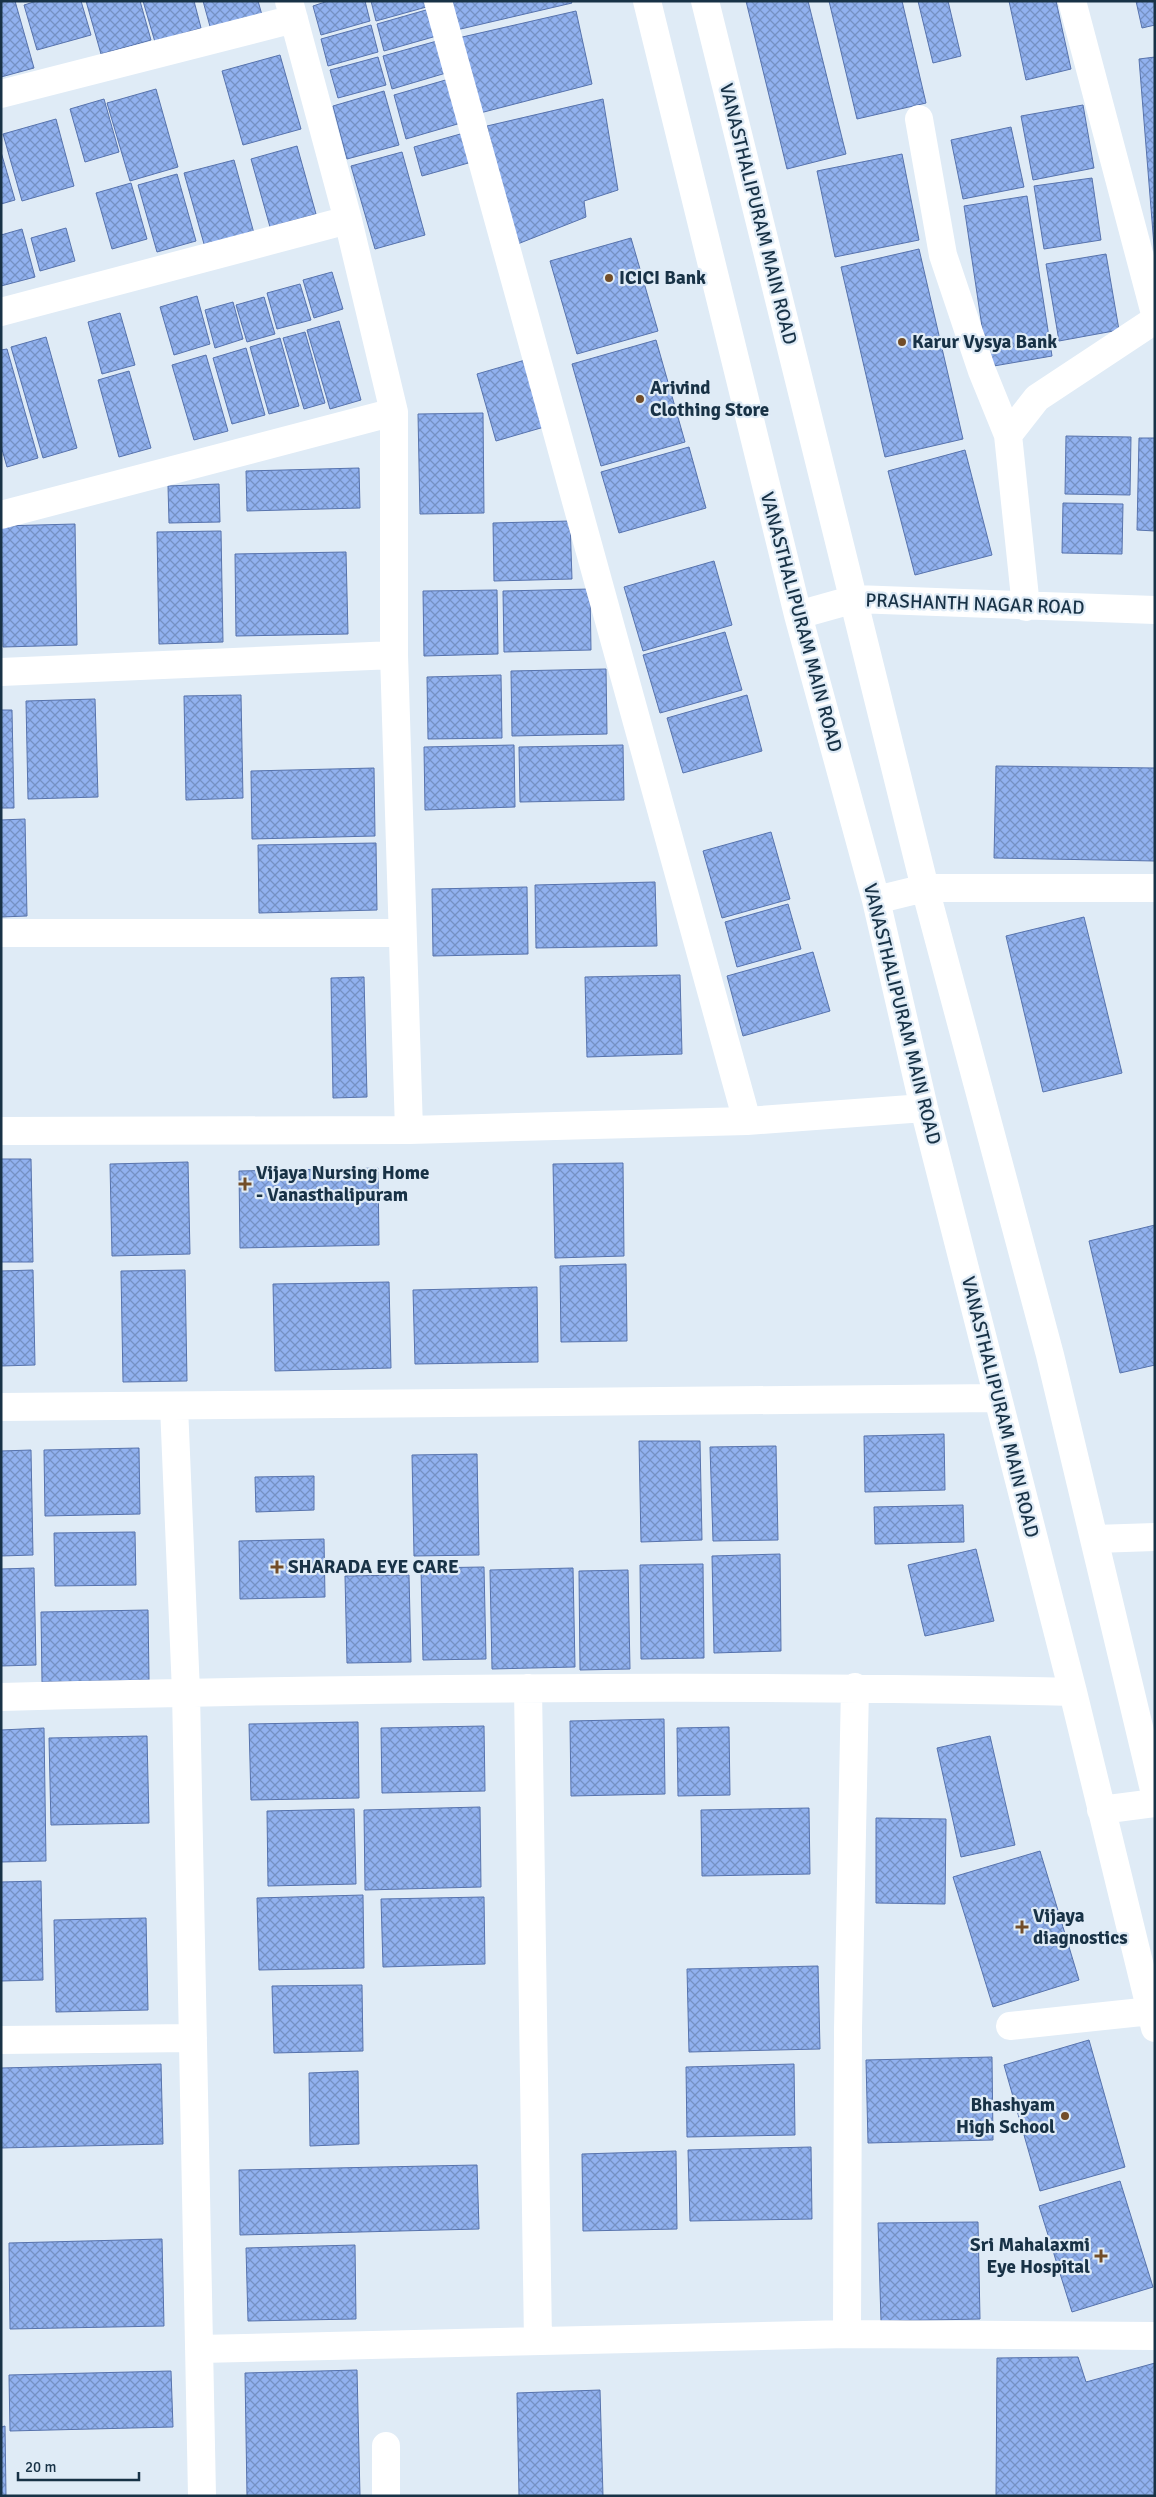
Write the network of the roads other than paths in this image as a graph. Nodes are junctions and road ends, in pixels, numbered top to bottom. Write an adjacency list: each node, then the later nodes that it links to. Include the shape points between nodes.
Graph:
1 (438, 1): 27 (street)
2 (646, 1): 18 (street, VANASTHALIPURAM MAIN ROAD)
3 (705, 1): 15 (street, VANASTHALIPURAM MAIN ROAD)
4 (1072, 1): 10 (street)
5 (291, 10): 6 (street); 8 (street)
6 (1, 94)
7 (919, 119): 13 (street, via 943,255 982,371)
8 (348, 220): 9 (street); 12 (street)
9 (1, 312)
10 (1155, 314)
11 (1155, 320): 13 (street, via 1037,398)
12 (394, 412): 14 (street); 19 (street)
13 (1008, 435): 16 (street)
14 (1, 516)
15 (855, 599): 16 (street, PRASHANTH NAGAR ROAD); 18 (street, PRASHANTH NAGAR ROAD); 21 (street, VANASTHALIPURAM MAIN ROAD)
16 (1026, 606): 17 (street, PRASHANTH NAGAR ROAD)
17 (1155, 610)
18 (798, 615): 23 (street, VANASTHALIPURAM MAIN ROAD)
19 (394, 655): 20 (street); 25 (street)
20 (1, 672)
21 (925, 888): 22 (street); 23 (street); 34 (street, VANASTHALIPURAM MAIN ROAD, via 1050,1355)
22 (1155, 888)
23 (876, 900): 26 (street, VANASTHALIPURAM MAIN ROAD)
24 (1, 933): 25 (street)
25 (402, 933): 28 (street)
26 (924, 1108): 27 (street); 30 (street, VANASTHALIPURAM MAIN ROAD)
27 (746, 1121): 28 (street)
28 (409, 1130): 29 (street)
29 (1, 1131)
30 (998, 1398): 31 (street); 38 (street, VANASTHALIPURAM MAIN ROAD)
31 (174, 1406): 32 (street); 37 (street)
32 (1, 1407)
33 (1155, 1537): 34 (street)
34 (1095, 1539): 40 (street, VANASTHALIPURAM MAIN ROAD)
35 (855, 1687): 36 (street); 38 (street); 47 (street, via 848,2029)
36 (528, 1688): 37 (street); 49 (street)
37 (186, 1692): 39 (street); 45 (street)
38 (1073, 1692): 42 (street, VANASTHALIPURAM MAIN ROAD)
39 (1, 1697)
40 (1155, 1794)
41 (1155, 1803): 42 (street)
42 (1101, 1810): 43 (street, VANASTHALIPURAM MAIN ROAD)
43 (1153, 2020): 44 (street)
44 (1010, 2026)
45 (193, 2038): 46 (street); 50 (street)
46 (1, 2040)
47 (847, 2334): 48 (street); 49 (street)
48 (1155, 2336)
49 (538, 2341): 50 (street)
50 (198, 2349): 52 (street)
51 (386, 2446): 53 (street)
52 (202, 2496)
53 (386, 2496)

